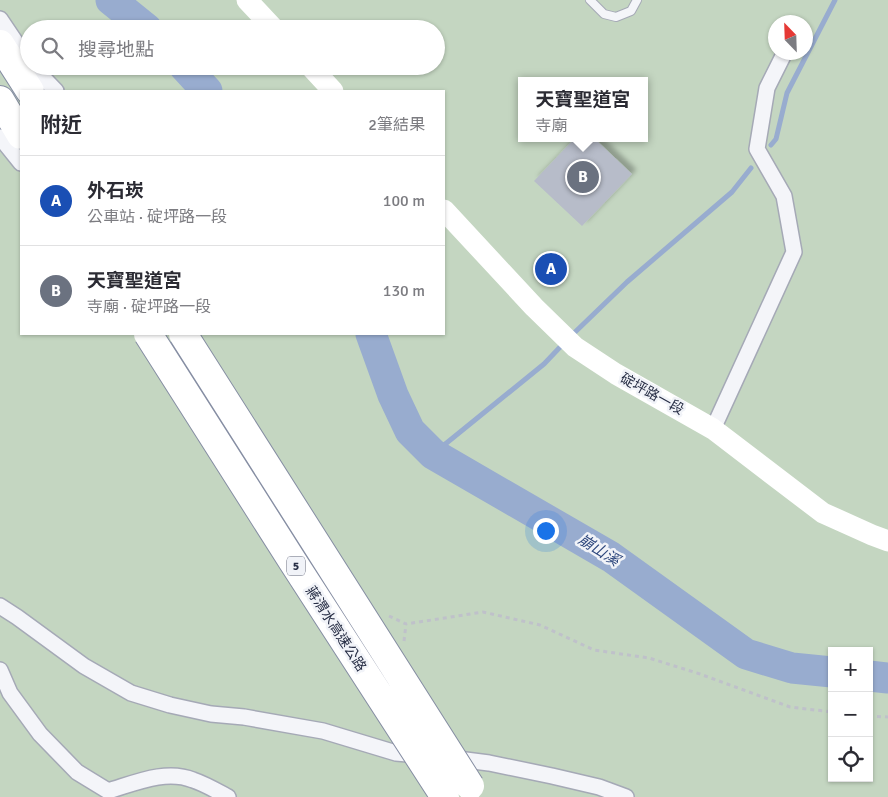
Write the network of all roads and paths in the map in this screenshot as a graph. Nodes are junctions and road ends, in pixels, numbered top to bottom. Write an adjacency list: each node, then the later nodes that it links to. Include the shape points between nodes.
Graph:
1 (247, 0): 5 (main road)
2 (590, 0): 3 (lane, via 604,14 616,17 630,11)
3 (637, 0)
4 (0, 19): 7 (street)
5 (266, 20)
6 (0, 44): 11 (highway)
7 (20, 49)
8 (780, 60): 21 (street, via 767,88 757,149 784,196 794,252)
9 (41, 75): 12 (street)
10 (318, 75): 13 (main road)
11 (29, 90)
12 (55, 90)
13 (332, 90)
14 (0, 100): 15 (highway)
15 (20, 133)
16 (0, 137): 17 (street)
17 (20, 162)
18 (445, 211): 21 (main road, 碇坪路一段, via 568,341 616,374)
19 (149, 335): 31 (highway, 蔣渭水高速公路 / 5, bridge)
20 (184, 335): 29 (highway, 蔣渭水高速公路 / 5, bridge)
21 (713, 429): 22 (main road, 碇坪路一段, via 823,514)
22 (888, 541)
23 (0, 606): 32 (street, via 84,666 130,693 211,714 323,731 396,753 489,763 552,776 599,786)
24 (382, 613): 26 (path, via 406,624 483,612 540,625 594,650 649,658 790,706)
25 (0, 670): 30 (street, via 10,693 40,734 77,772 108,791 167,776 191,779)
26 (828, 711)
27 (873, 716): 28 (path)
28 (888, 717)
29 (474, 791)
30 (228, 797)
31 (445, 797)
32 (626, 797)

